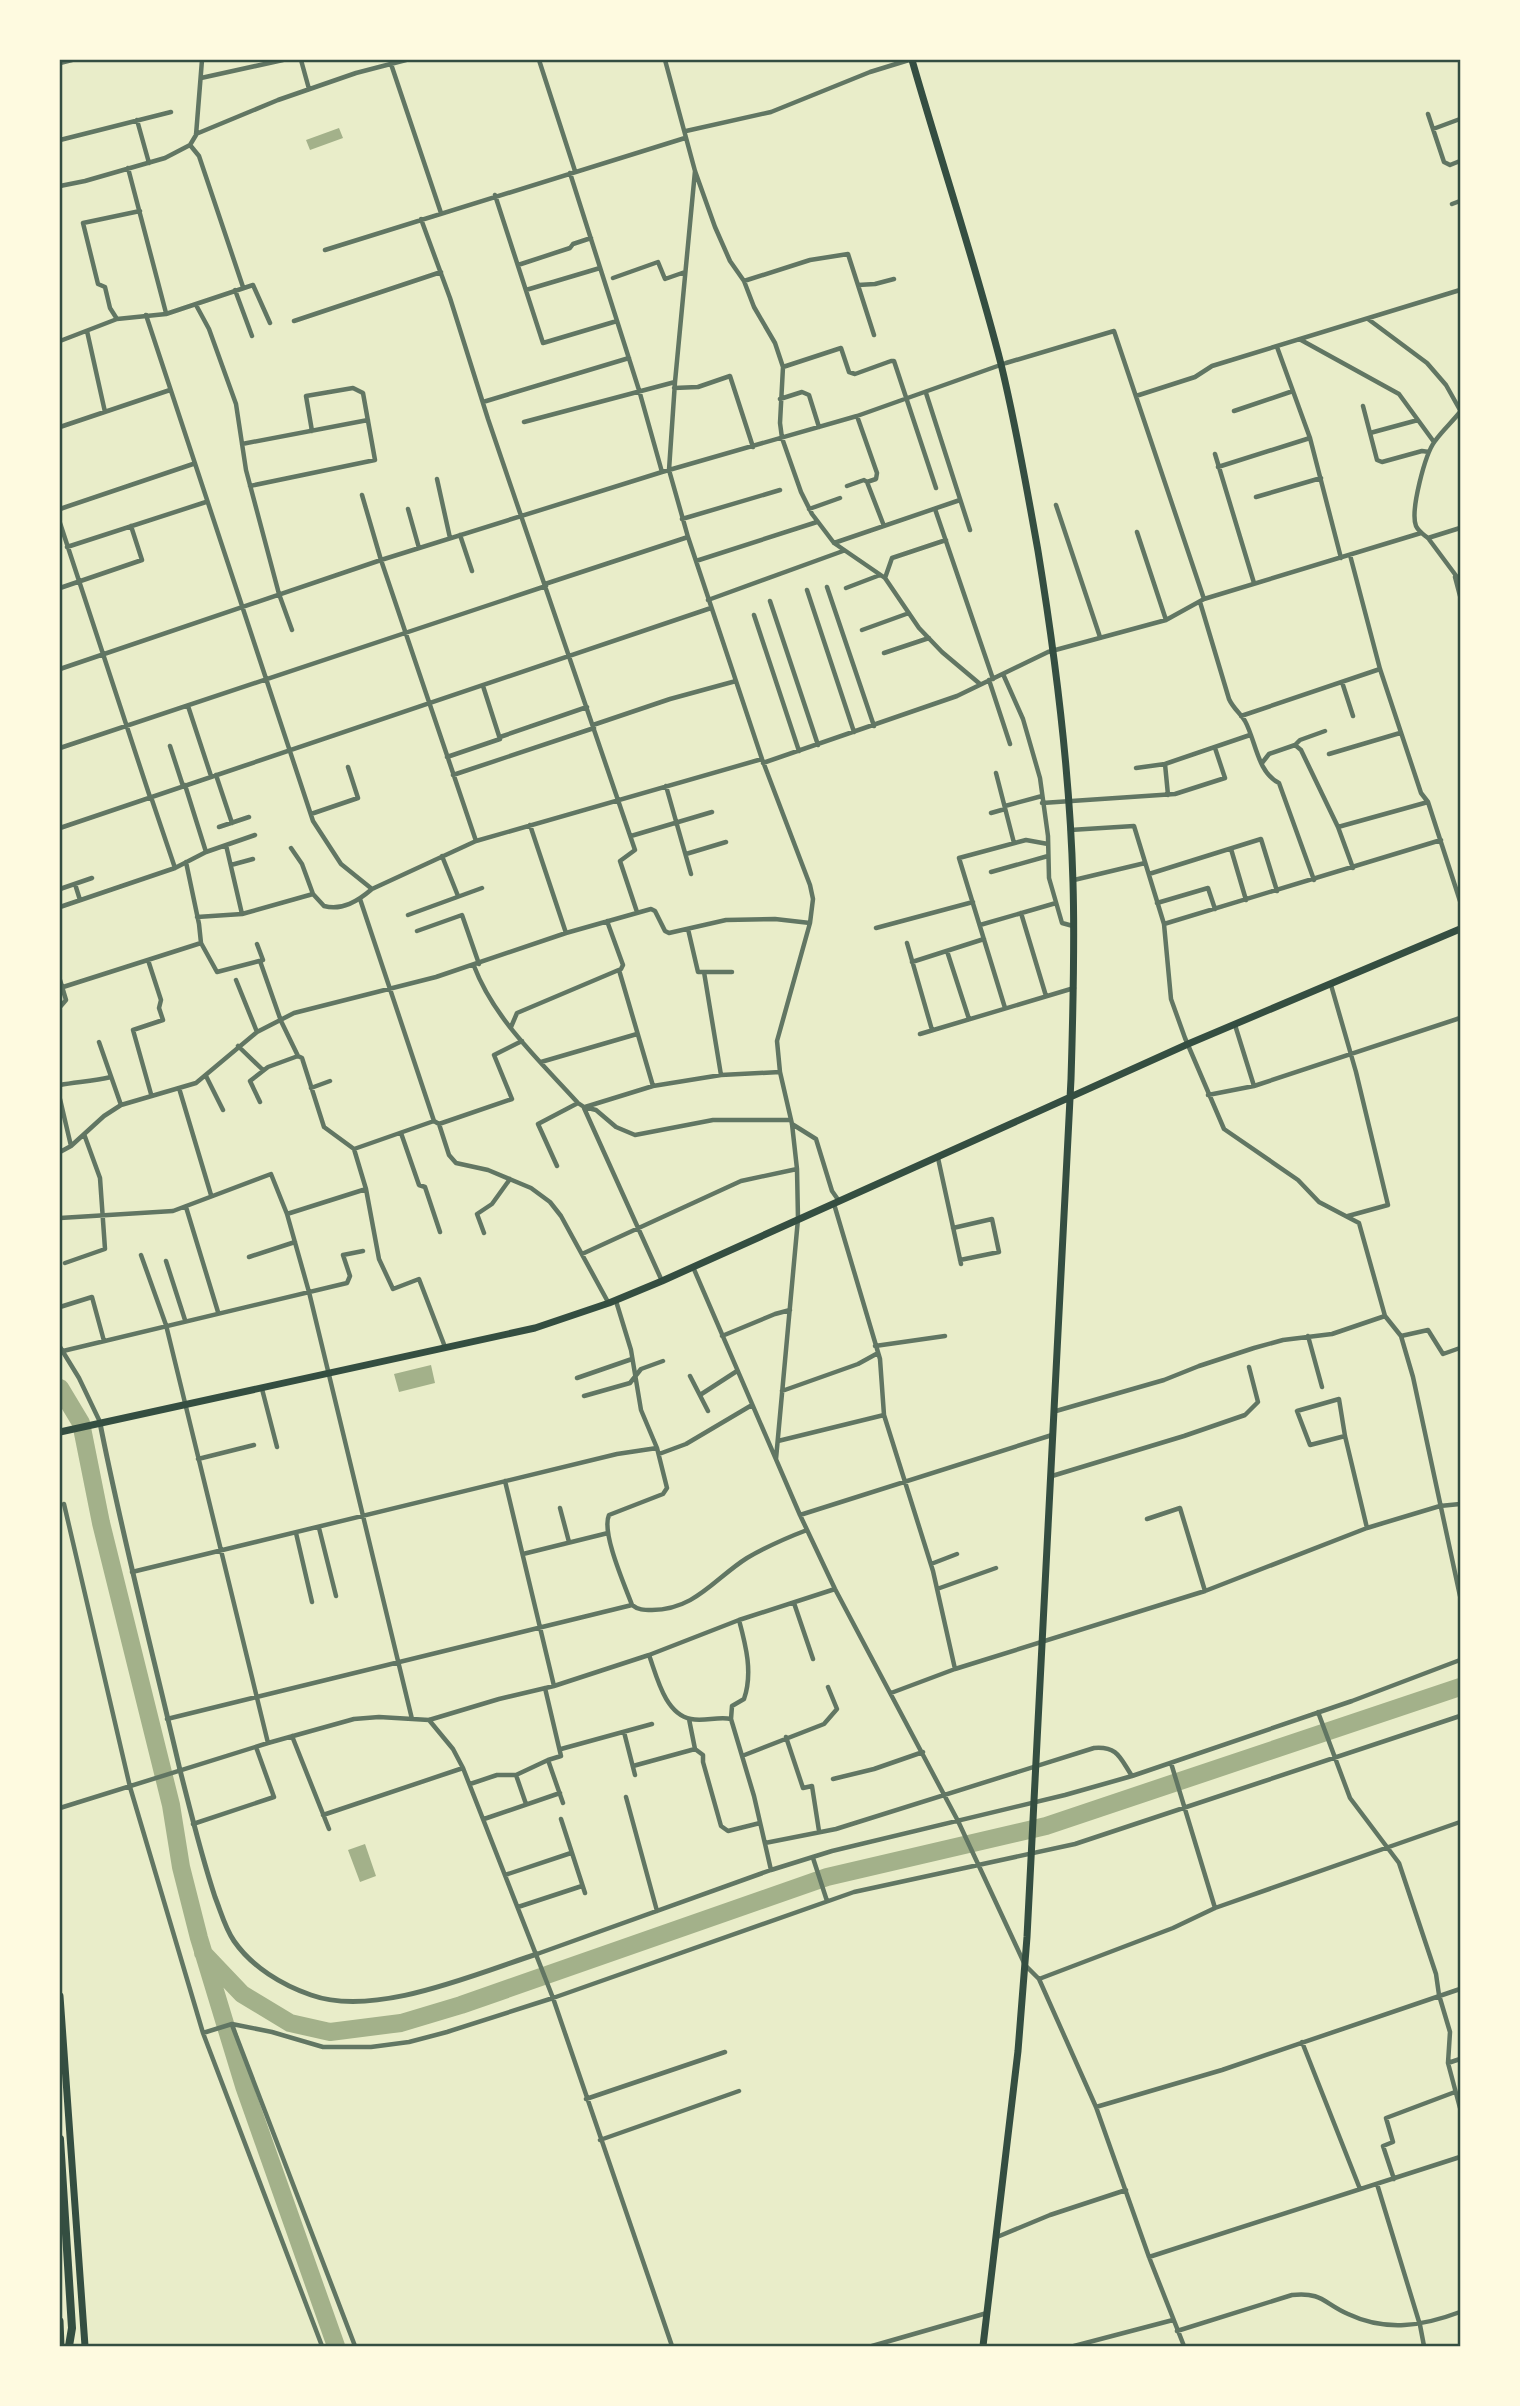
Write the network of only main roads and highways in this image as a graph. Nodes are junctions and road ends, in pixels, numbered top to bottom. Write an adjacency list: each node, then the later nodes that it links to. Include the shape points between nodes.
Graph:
1 (911, 60): 3 (main road, via 1001,365 1054,651 1073,880)
2 (1461, 929): 3 (main road)
3 (1070, 1097): 4 (main road, via 662,1281 534,1328); 14 (main road, via 1026,1965)
4 (60, 1432)
5 (60, 1996): 6 (main road)
6 (61, 2019): 7 (highway); 13 (main road)
7 (60, 2029)
8 (60, 2139): 9 (highway)
9 (61, 2161): 12 (highway, via 72,2328)
10 (60, 2320): 11 (main road)
11 (61, 2347)
12 (69, 2347)
13 (85, 2347)
14 (983, 2347)

